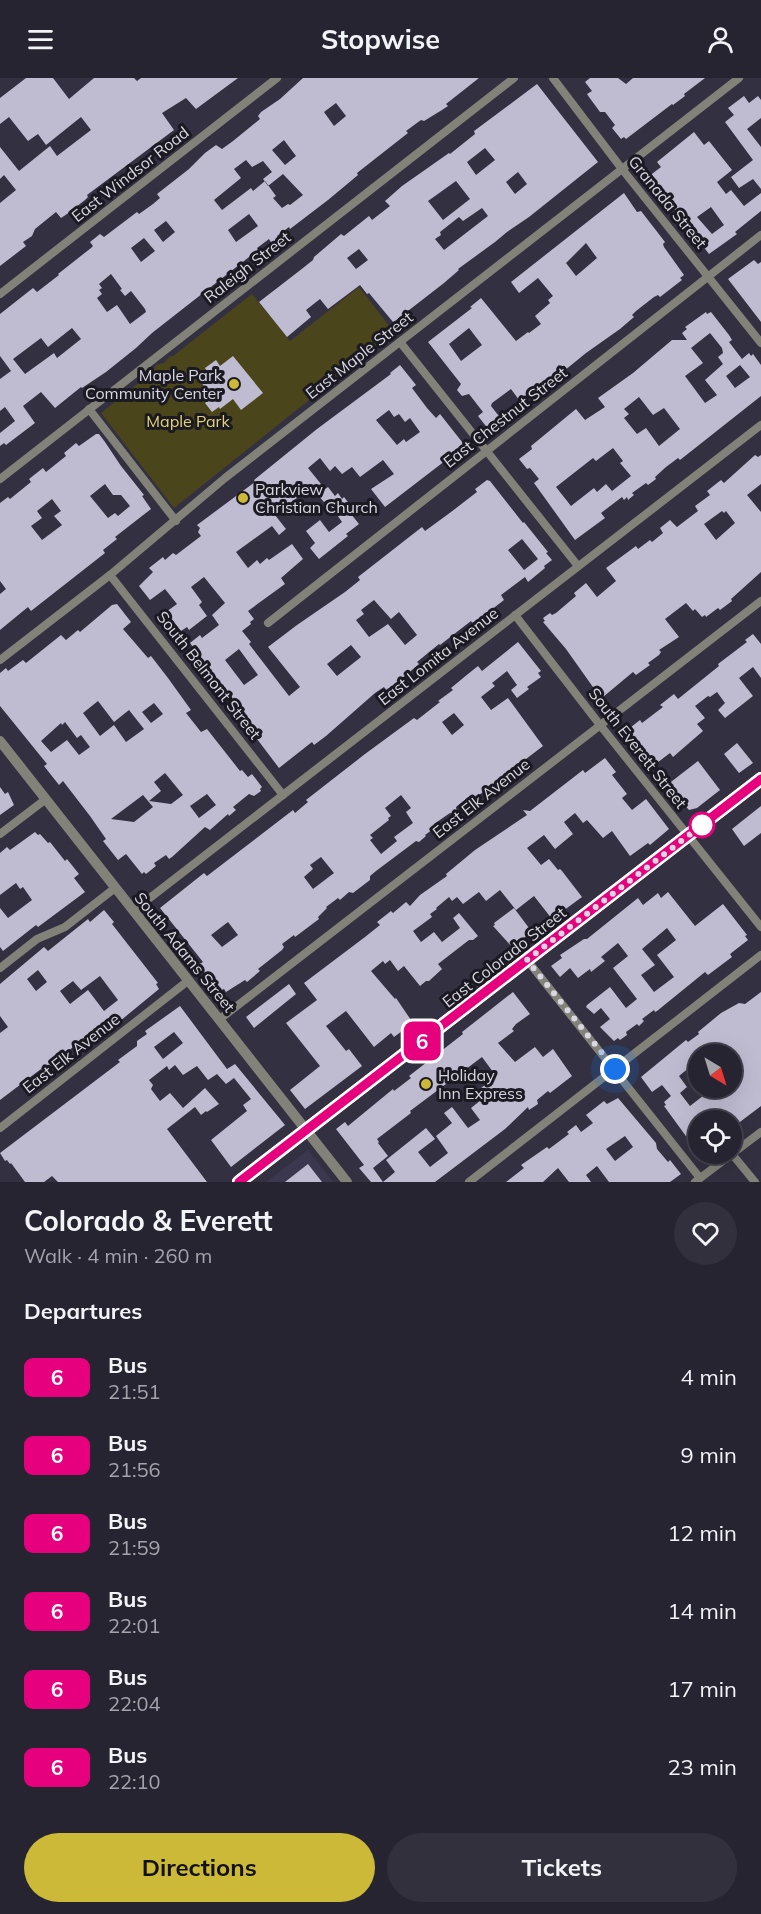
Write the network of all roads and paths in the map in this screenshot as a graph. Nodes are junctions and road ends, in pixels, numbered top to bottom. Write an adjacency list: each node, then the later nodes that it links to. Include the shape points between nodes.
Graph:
1 (278, 78): 8 (street, East Windsor Road)
2 (514, 78): 11 (street, Raleigh Street)
3 (553, 78): 5 (street, Granada Street)
4 (739, 78): 5 (street, East Maple Street)
5 (622, 169): 7 (street, Granada Street); 9 (street, East Maple Street)
6 (761, 235): 7 (street, East Chestnut Street)
7 (708, 277): 10 (street, Granada Street); 13 (street, East Chestnut Street)
8 (0, 294)
9 (400, 342): 13 (street); 15 (street, East Maple Street, via 225,478)
10 (761, 343)
11 (88, 409): 14 (street, Raleigh Street); 15 (street)
12 (761, 424): 16 (street, East Lomita Avenue)
13 (487, 451): 16 (street); 20 (street, East Chestnut Street)
14 (0, 479)
15 (176, 521): 17 (street, East Maple Street)
16 (578, 566): 19 (street, East Lomita Avenue)
17 (110, 575): 21 (street, East Maple Street); 25 (street, South Belmont Street)
18 (761, 601): 22 (street, East Elk Avenue)
19 (515, 615): 22 (street, South Everett Street); 25 (street, East Lomita Avenue)
20 (268, 623)
21 (0, 660)
22 (600, 725): 28 (street, South Everett Street); 36 (street, East Elk Avenue)
23 (0, 741): 26 (street, South Adams Street)
24 (761, 779): 28 (main road, East Colorado Street)
25 (283, 795): 30 (street, East Lomita Avenue)
26 (46, 799): 27 (street); 29 (street, South Adams Street)
27 (0, 834)
28 (688, 836): 31 (street, South Everett Street); 33 (main road, East Colorado Street)
29 (115, 888): 30 (street, South Adams Street); 34 (street, via 65,927 37,939)
30 (133, 911): 35 (street, South Adams Street)
31 (761, 927)
32 (761, 955): 37 (street)
33 (527, 960): 37 (street); 39 (main road, East Colorado Street)
34 (0, 968)
35 (189, 980): 36 (street, South Adams Street); 38 (street, East Elk Avenue)
36 (220, 1019): 39 (street, South Adams Street)
37 (615, 1069): 44 (street); 47 (street)
38 (0, 1128)
39 (306, 1130): 45 (main road, East Colorado Street); 46 (street, South Adams Street)
40 (761, 1132): 41 (street)
41 (742, 1146)
42 (719, 1164): 44 (street)
43 (740, 1164): 48 (street)
44 (698, 1180)
45 (239, 1182)
46 (347, 1182)
47 (469, 1182)
48 (755, 1182)

